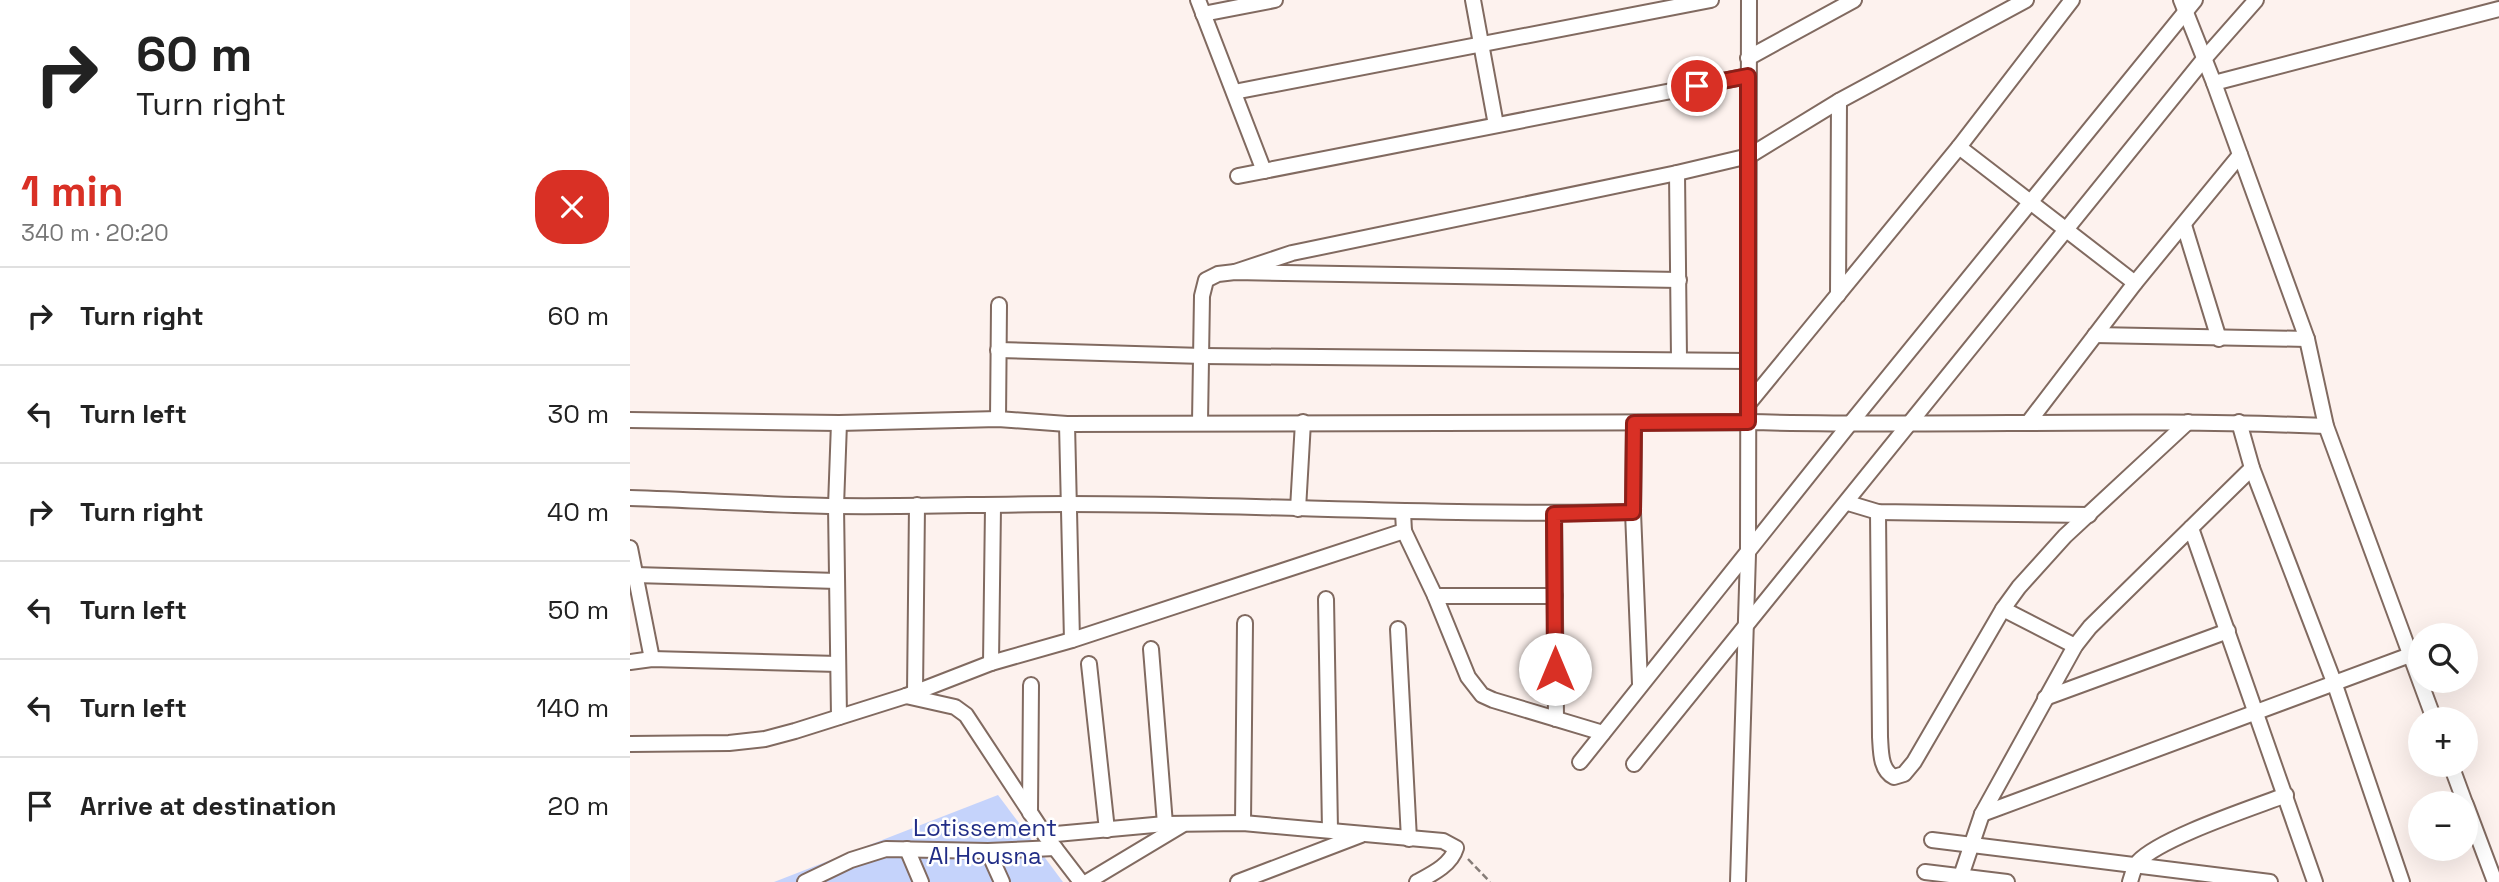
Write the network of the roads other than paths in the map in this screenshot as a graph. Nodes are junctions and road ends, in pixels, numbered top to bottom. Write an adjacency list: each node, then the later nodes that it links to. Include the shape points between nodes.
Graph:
1 (1275, 0): 11 (street)
2 (1473, 0): 13 (street)
3 (1711, 0): 13 (street)
4 (1749, 0): 14 (street)
5 (1854, 0): 9 (street)
6 (2026, 0): 19 (street)
7 (2072, 0): 21 (street)
8 (2256, 0): 15 (street)
9 (1841, 4): 14 (street)
10 (2187, 4): 15 (street); 27 (street)
11 (1201, 7): 18 (street)
12 (2499, 9): 17 (street)
13 (1481, 44): 18 (street); 20 (street)
14 (1748, 58): 16 (street)
15 (2204, 60): 17 (street); 29 (street)
16 (1748, 76): 20 (street); 23 (street)
17 (2214, 83): 22 (street)
18 (1234, 92): 24 (street)
19 (1839, 101): 23 (street); 33 (street)
20 (1496, 125): 24 (street)
21 (1959, 146): 27 (street); 33 (street)
22 (2240, 155): 28 (street); 37 (street)
23 (1749, 156): 25 (street); 41 (street)
24 (1264, 171): 26 (street)
25 (1677, 173): 30 (street, via 1327,245); 31 (street)
26 (1238, 176)
27 (2031, 202): 29 (street); 55 (street)
28 (2184, 225): 32 (street); 36 (street)
29 (2066, 231): 32 (street); 54 (street)
30 (1235, 272): 31 (street); 39 (street, via 1211,276 1204,283)
31 (1679, 280): 40 (street)
32 (2135, 283): 35 (street)
33 (1838, 295): 42 (street)
34 (999, 305): 38 (street)
35 (2095, 335): 36 (street); 48 (street)
36 (2219, 339): 37 (street)
37 (2307, 339): 56 (street)
38 (998, 350): 39 (street); 43 (street)
39 (1203, 355): 40 (street); 45 (street)
40 (1679, 359): 41 (street)
41 (1748, 361): 42 (street)
42 (1749, 403): 47 (street)
43 (998, 419): 51 (street); 53 (street)
44 (630, 420): 51 (street)
45 (1200, 422): 46 (street); 53 (street)
46 (1303, 422): 52 (street); 64 (street)
47 (1748, 422): 52 (street); 55 (street); 73 (street)
48 (2028, 422): 49 (street); 54 (street)
49 (2188, 422): 50 (street); 69 (street)
50 (2239, 422): 56 (street); 57 (street)
51 (839, 423): 62 (street)
52 (1634, 423): 66 (street)
53 (1067, 424): 60 (street)
54 (1910, 424): 55 (street); 59 (street)
55 (1849, 425): 73 (street)
56 (2326, 426): 87 (street)
57 (2252, 468): 70 (street); 94 (street)
58 (630, 498): 62 (street)
59 (1848, 503): 67 (street); 81 (street)
60 (1067, 504): 63 (street); 64 (street); 84 (street)
61 (916, 505): 62 (street); 63 (street); 97 (street)
62 (836, 506): 75 (street)
63 (993, 507): 91 (street)
64 (1298, 509): 65 (street)
65 (1402, 512): 68 (street); 71 (street)
66 (1633, 512): 68 (street); 95 (street)
67 (1878, 512): 69 (street); 79 (street, via 1880,737 1889,775 1899,776 1914,762)
68 (1554, 514): 77 (street)
69 (2089, 515): 79 (street, via 2042,558)
70 (2191, 528): 83 (street); 85 (street)
71 (1404, 531): 76 (street); 84 (street)
72 (630, 548): 74 (street)
73 (1748, 554): 81 (street); 95 (street)
74 (635, 575): 75 (street); 89 (street)
75 (837, 581): 92 (street)
76 (1435, 596): 77 (street); 101 (street, via 1476,689 1493,700)
77 (1555, 596): 101 (street)
78 (1326, 599): 113 (street)
79 (2003, 609): 85 (street)
80 (1245, 623): 109 (street)
81 (1746, 625): 105 (street); 134 (street)
82 (1398, 629): 117 (street)
83 (2228, 631): 98 (street); 99 (street)
84 (1072, 640): 91 (street)
85 (2075, 646): 98 (street)
86 (1151, 649): 110 (street)
87 (2408, 650)
88 (2408, 656): 94 (street)
89 (652, 659): 90 (street); 92 (street)
90 (630, 662)
91 (991, 663): 97 (street)
92 (838, 664): 100 (street)
93 (1089, 664): 112 (street)
94 (2334, 682): 99 (street); 139 (street)
95 (1640, 684): 102 (street)
96 (1031, 685): 107 (street)
97 (911, 694): 100 (street); 107 (street, via 955,706 967,715)
98 (2045, 698): 108 (street)
99 (2256, 712): 106 (street); 108 (street)
100 (839, 717): 103 (street, via 765,739)
101 (1556, 719): 102 (street)
102 (1603, 733): 104 (street)
103 (630, 744)
104 (1580, 762)
105 (1634, 764)
106 (2286, 794): 123 (street, via 2173,841); 138 (street)
107 (1030, 814): 115 (street)
108 (1982, 814): 119 (street)
109 (1243, 823): 111 (street); 113 (street)
110 (1165, 824): 111 (street); 112 (street)
111 (1184, 824): 132 (street)
112 (1107, 830): 115 (street)
113 (1330, 830): 116 (street)
114 (2478, 831): 124 (street)
115 (1045, 835): 120 (street)
116 (1361, 835): 117 (street); 127 (street)
117 (1409, 839): 133 (street, via 1443,841 1456,848 1444,866)
118 (1932, 840): 119 (street)
119 (1970, 844): 123 (street); 126 (street)
120 (1055, 848): 122 (street); 131 (street)
121 (907, 849): 122 (street); 128 (street, via 869,853); 129 (street)
122 (988, 851): 130 (street)
123 (2136, 864): 136 (street); 137 (street)
124 (2494, 865): 140 (street)
125 (1925, 872): 126 (street)
126 (1960, 879): 135 (street)
127 (1246, 880)
128 (806, 882)
129 (921, 882)
130 (1002, 882)
131 (1081, 882)
132 (1087, 882)
133 (1417, 882)
134 (1738, 882)
135 (2007, 882)
136 (2130, 882)
137 (2270, 882)
138 (2315, 882)
139 (2402, 882)
140 (2494, 882)

